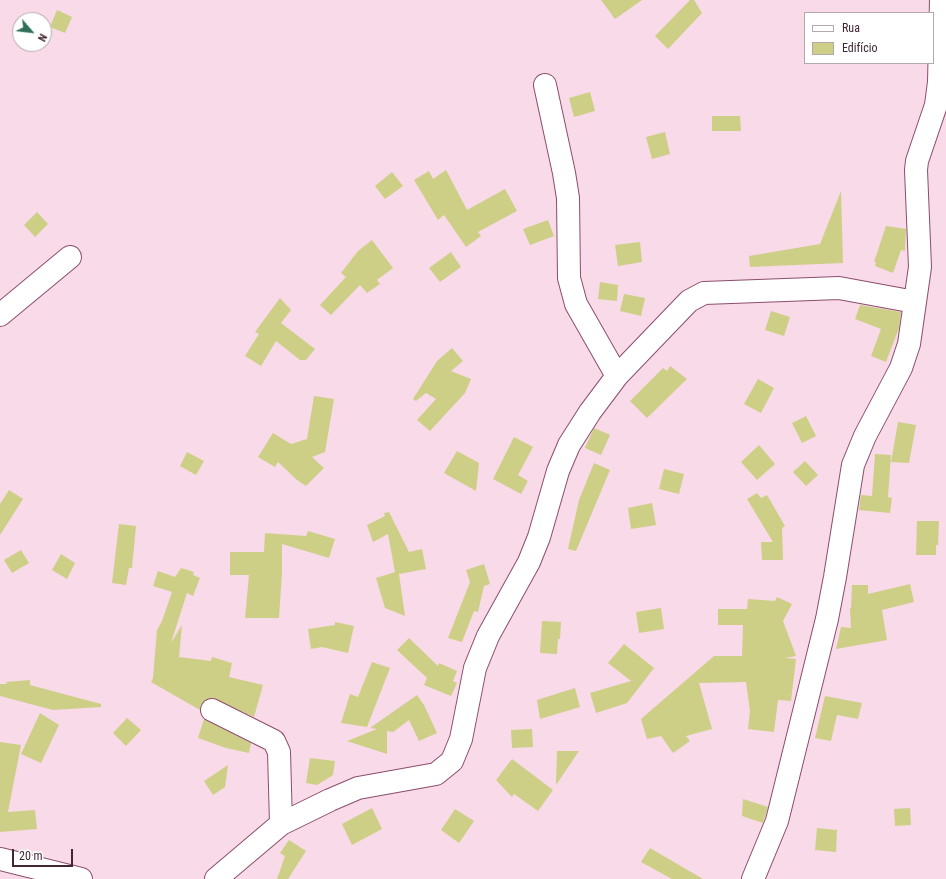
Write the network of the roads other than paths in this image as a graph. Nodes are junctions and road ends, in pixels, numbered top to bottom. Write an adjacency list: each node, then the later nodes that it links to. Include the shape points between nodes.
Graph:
1 (941, 0): 4 (street, via 936,105 916,170 920,267)
2 (546, 85): 6 (street, via 568,198 569,278 578,309)
3 (70, 257): 5 (street)
4 (915, 302): 6 (street, via 839,288 704,293 689,302); 12 (street, via 909,344 901,368 865,436 853,465 827,618 777,821)
5 (0, 315)
6 (617, 376): 8 (street, via 590,412 569,446 558,471 529,562 488,636 475,668 461,739 452,762 436,774 358,788)
7 (212, 710): 8 (street, via 274,741 279,752)
8 (281, 824): 11 (street)
9 (0, 859): 10 (street)
10 (81, 879)
11 (216, 879)
12 (753, 879)

